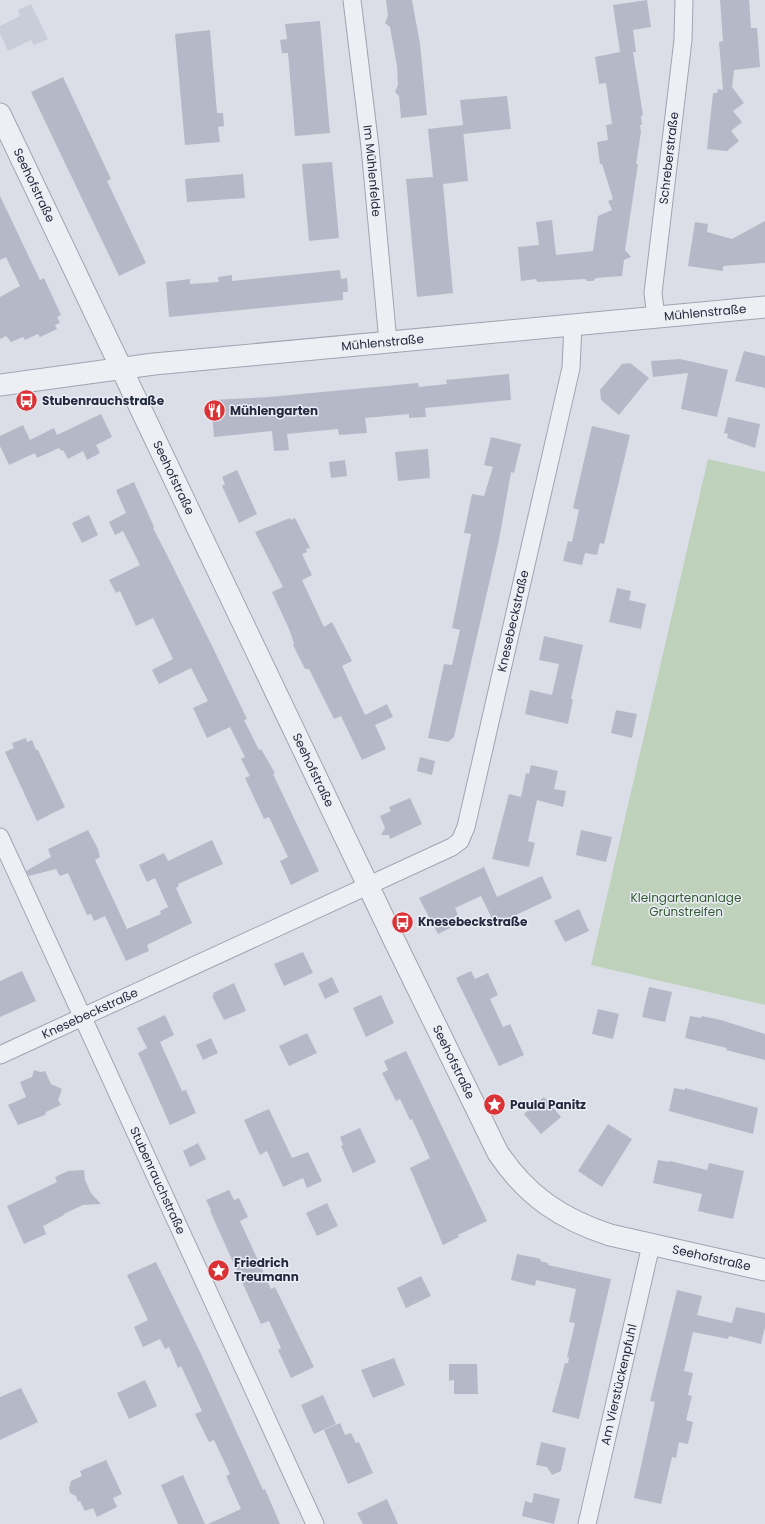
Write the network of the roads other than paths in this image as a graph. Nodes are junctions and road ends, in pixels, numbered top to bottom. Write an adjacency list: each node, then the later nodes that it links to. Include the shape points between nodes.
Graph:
1 (352, 0): 7 (street, Im Mühlenfelde, via 371,154)
2 (684, 0): 5 (street, Schreberstraße, via 683,40 653,293)
3 (0, 114): 8 (street, Seehofstraße)
4 (765, 306): 5 (street, Mühlenstraße)
5 (656, 317): 6 (street, Mühlenstraße)
6 (573, 325): 7 (street, Mühlenstraße); 11 (street, Knesebeckstraße, via 571,368 463,837 452,847)
7 (388, 342): 8 (street, Mühlenstraße)
8 (121, 368): 9 (street, Mühlenstraße); 11 (street, Seehofstraße)
9 (0, 385)
10 (0, 837): 12 (street, Stubenrauchstraße)
11 (369, 886): 12 (street, Knesebeckstraße); 14 (street, Seehofstraße, via 490,1139 507,1167 530,1192 566,1218 610,1235)
12 (83, 1017): 13 (street, Knesebeckstraße); 16 (street, Stubenrauchstraße)
13 (0, 1055)
14 (651, 1245): 15 (street, Seehofstraße); 17 (street, Am Vierstückenpfuhl)
15 (765, 1270)
16 (315, 1524)
17 (587, 1524)

